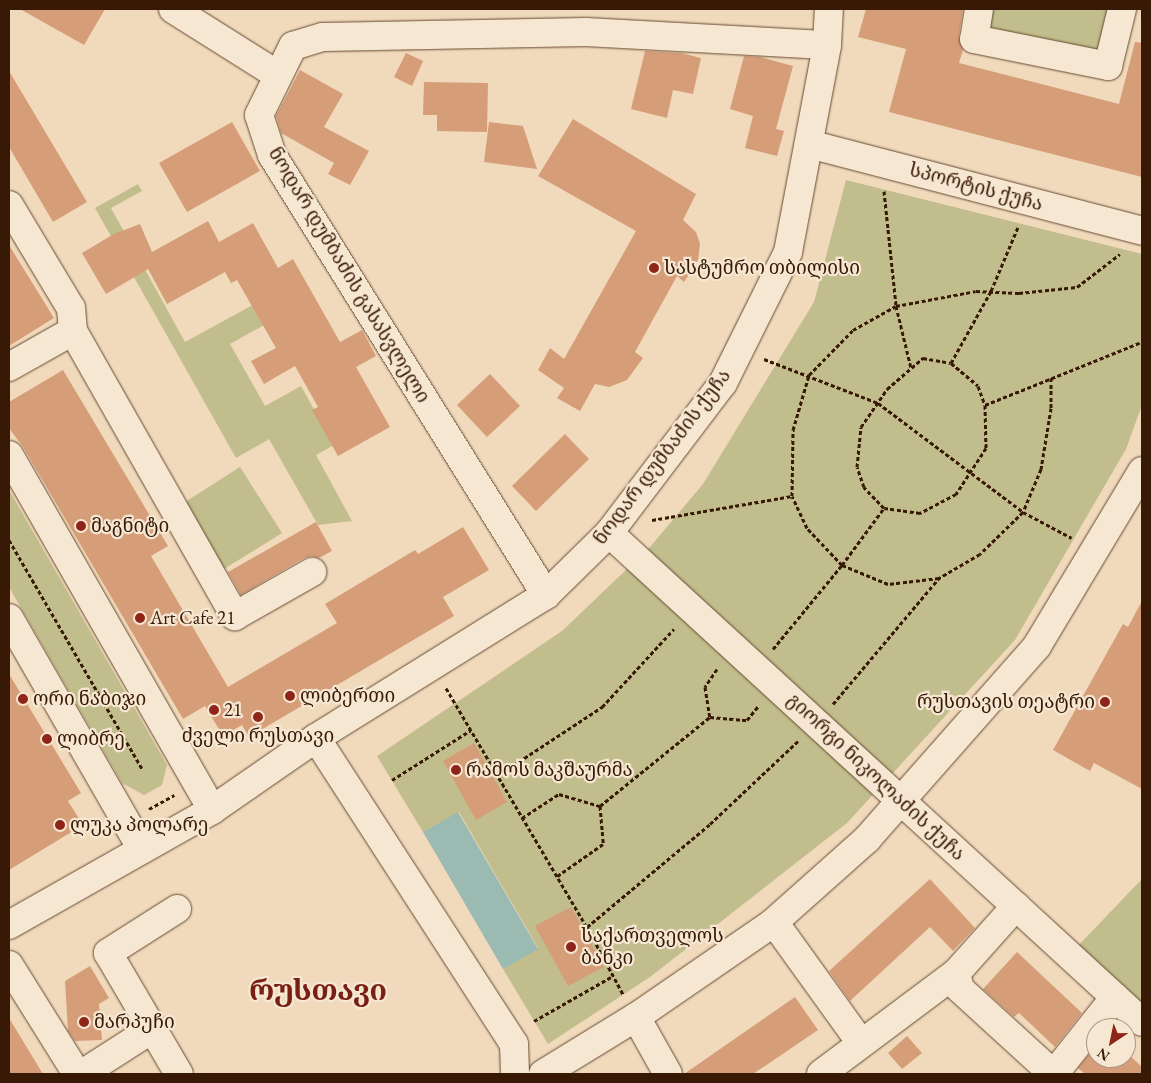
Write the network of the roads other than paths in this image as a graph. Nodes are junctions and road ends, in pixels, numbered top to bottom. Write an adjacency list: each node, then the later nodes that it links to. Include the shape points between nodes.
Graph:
1 (172, 9): 6 (street)
2 (829, 9): 5 (street, ნოდარ დუმბაძის ქუჩა)
3 (979, 9): 4 (street, via 974,39 1108,66)
4 (1122, 9)
5 (827, 45): 6 (street, ნოდარ დუმბაძის გასასვლელი, via 586,32 323,37 293,46); 7 (street, ნოდარ დუმბაძის ქუჩა)
6 (278, 75): 16 (street, ნოდარ დუმბაძის გასასვლელი, via 259,115 272,155)
7 (809, 144): 9 (street, სპორტის ქუჩა, via 1029,201); 14 (street, ნოდარ დუმბაძის ქუჩა, via 788,252 723,383)
8 (9, 205): 10 (street, via 71,308)
9 (1135, 239)
10 (73, 331): 11 (street); 15 (street, via 235,616)
11 (9, 366)
12 (9, 455): 20 (street)
13 (1142, 471): 19 (street, via 1037,646)
14 (612, 530): 16 (street, ნოდარ დუმბაძის ქუჩა); 19 (street, გიორგი ნიკოლაძის ქუჩა, via 692,609)
15 (312, 572)
16 (546, 594): 18 (street, ნოდარ დუმბაძის ქუჩა)
17 (9, 618): 21 (street)
18 (316, 738): 20 (street, ნოდარ დუმბაძის ქუჩა); 36 (street, via 514,1044)
19 (900, 800): 22 (street, გიორგი ნიკოლაძის ქუჩა); 24 (street, via 867,838)
20 (212, 810): 21 (street, ნოდარ დუმბაძის ქუჩა)
21 (142, 849): 25 (street, ნოდარ დუმბაძის ქუჩა)
22 (1016, 906): 27 (street); 28 (street, გიორგი ნიკოლაძის ქუჩა)
23 (177, 909): 31 (street, via 108,953)
24 (774, 922): 29 (street); 32 (street)
25 (9, 925)
26 (9, 965): 33 (street)
27 (956, 973): 32 (street); 40 (street, via 960,989)
28 (1115, 997): 30 (street, გიორგი ნიკოლაძის ქუჩა); 40 (street)
29 (636, 1017): 37 (street); 38 (street)
30 (1142, 1022)
31 (152, 1029): 34 (street); 35 (street)
32 (861, 1043): 39 (street)
33 (77, 1074)
34 (82, 1074)
35 (179, 1074)
36 (515, 1074)
37 (543, 1074)
38 (668, 1074)
39 (821, 1074)
40 (1053, 1074)

